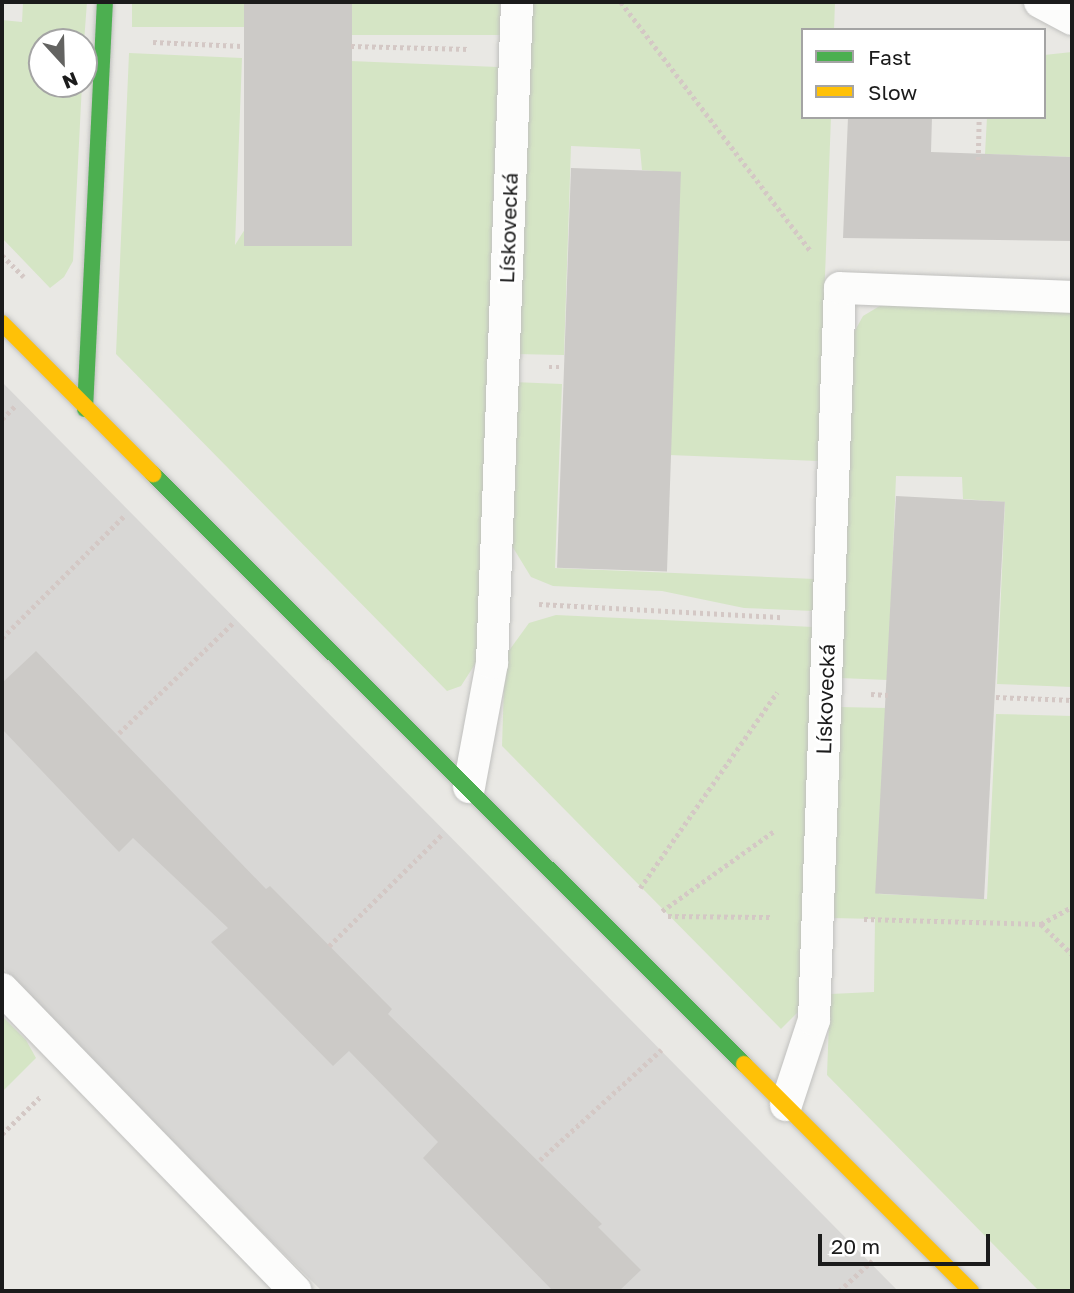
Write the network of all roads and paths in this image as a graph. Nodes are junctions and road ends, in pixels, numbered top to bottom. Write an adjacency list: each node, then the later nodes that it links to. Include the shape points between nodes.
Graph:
1 (105, 2): 6 (main road)
2 (517, 2): 9 (lane, Lískovecká)
3 (621, 2): 12 (path)
4 (1040, 2): 5 (lane)
5 (1072, 19)
6 (103, 40): 7 (path); 15 (main road)
7 (242, 46)
8 (351, 46): 9 (path)
9 (515, 51): 17 (lane, Lískovecká)
10 (979, 119): 11 (path)
11 (978, 160)
12 (840, 288): 13 (lane); 19 (lane, Lískovecká)
13 (1072, 297)
14 (2, 324): 15 (main road)
15 (85, 409): 25 (main road)
16 (136, 505): 20 (path)
17 (494, 602): 19 (path); 25 (lane, Lískovecká, via 492,663)
18 (243, 613): 24 (path)
19 (828, 620): 34 (lane, Lískovecká, via 814,1020)
20 (2, 638)
21 (782, 686): 27 (path)
22 (996, 697): 23 (path)
23 (1072, 700)
24 (118, 733)
25 (469, 787): 34 (main road)
26 (450, 826): 29 (path)
27 (635, 895)
28 (1041, 924): 30 (path)
29 (329, 946)
30 (1072, 954)
31 (2, 989): 33 (lane)
32 (665, 1046): 36 (path)
33 (75, 1063): 35 (path); 38 (lane)
34 (786, 1105): 40 (main road)
35 (2, 1134)
36 (540, 1160)
37 (876, 1256): 39 (path)
38 (296, 1291)
39 (839, 1291)
40 (971, 1291)

